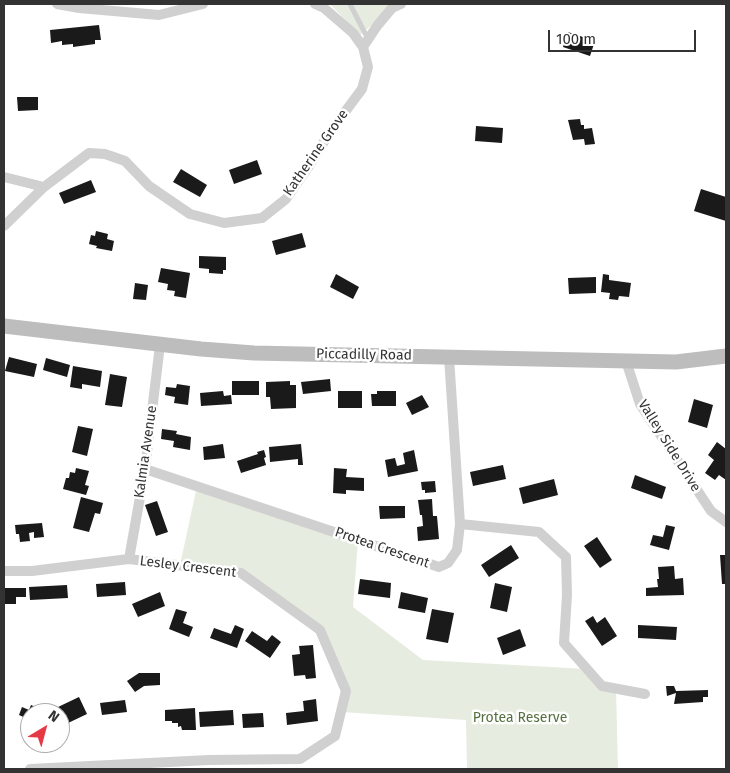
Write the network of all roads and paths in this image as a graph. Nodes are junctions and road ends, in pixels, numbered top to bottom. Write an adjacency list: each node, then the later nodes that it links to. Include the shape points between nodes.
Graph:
1 (57, 4): 6 (street, via 79,8)
2 (203, 4): 6 (street, via 159,15)
3 (315, 4): 7 (street)
4 (350, 4): 7 (lane)
5 (401, 4): 7 (street, via 392,8)
6 (131, 8)
7 (366, 43): 9 (street, Katherine Grove, via 368,67 362,89 286,199 262,218 224,223 190,214 149,186 125,161 105,154 89,153)
8 (4, 177): 9 (street)
9 (44, 187): 10 (street, Katherine Grove)
10 (4, 226)
11 (4, 326): 12 (main road, Piccadilly Road)
12 (160, 345): 14 (main road, Piccadilly Road, via 254,353); 16 (street, Kalmia Avenue)
13 (726, 356): 15 (main road, Piccadilly Road, via 676,362)
14 (449, 357): 15 (main road, Piccadilly Road); 18 (street, Protea Crescent)
15 (626, 361): 17 (street, Valley Side Drive, via 640,404 711,510)
16 (144, 469): 18 (street, Protea Crescent, via 439,567 448,563 457,550); 19 (street, Kalmia Avenue)
17 (726, 522)
18 (460, 524): 21 (street, via 539,532 566,557 564,643 602,686)
19 (129, 559): 20 (street, Lesley Crescent, via 32,571); 22 (street, Lesley Crescent, via 241,572 320,630 346,691 335,736 300,759)
20 (4, 571)
21 (645, 694)
22 (30, 769)

